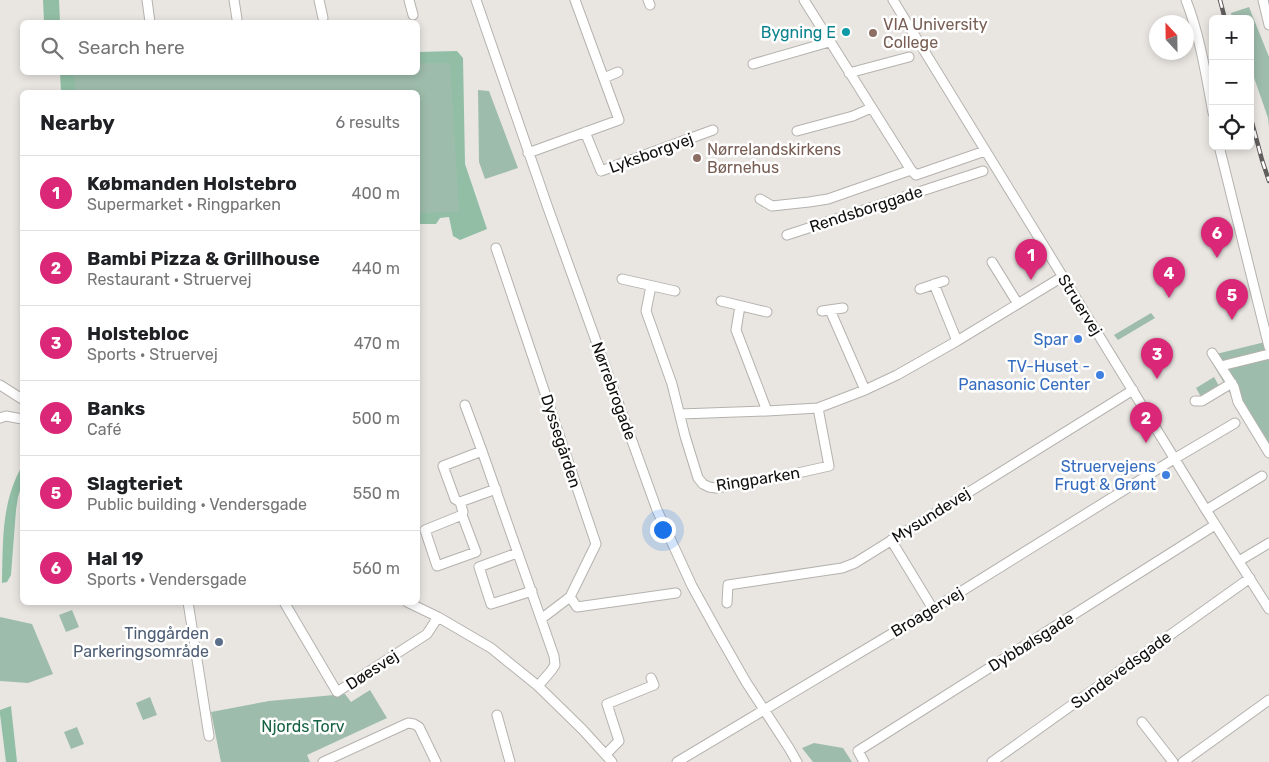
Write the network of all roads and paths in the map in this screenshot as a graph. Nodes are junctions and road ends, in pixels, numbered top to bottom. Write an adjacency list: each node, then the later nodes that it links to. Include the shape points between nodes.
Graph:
1 (147, 0): 14 (street)
2 (234, 0): 13 (street)
3 (319, 0): 12 (street)
4 (409, 0): 11 (street)
5 (476, 0): 29 (street, Nørrebrogade)
6 (574, 0): 21 (street)
7 (804, 0): 16 (street, Rendsborggade)
8 (892, 0): 28 (street, Struervej)
9 (1186, 0): 22 (street, via 1204,63)
10 (1263, 0): 15 (street)
11 (413, 15)
12 (323, 18)
13 (237, 19)
14 (150, 20)
15 (1269, 24)
16 (830, 42): 18 (street); 20 (street, Rendsborggade)
17 (909, 57): 20 (street)
18 (753, 64)
19 (618, 72): 21 (street)
20 (849, 74): 23 (street, Rendsborggade)
21 (604, 78): 26 (street, via 619,120)
22 (1212, 105)
23 (871, 108): 25 (street); 31 (street, Rendsborggade)
24 (713, 130): 26 (street, Lyksborgvej, via 601,171)
25 (797, 131)
26 (585, 132): 29 (street)
27 (1220, 150): 51 (street)
28 (985, 151): 30 (street, Rendsborggade); 38 (street, Struervej)
29 (528, 153): 100 (street, Nørrebrogade, via 658,510 692,586)
30 (939, 166): 31 (street, Rendsborggade, via 916,175); 33 (street)
31 (911, 170): 34 (street, Rendsborggade, via 809,202 772,206)
32 (983, 171): 33 (street, Rendsborggade)
33 (946, 183): 35 (street, Rendsborggade)
34 (760, 199)
35 (786, 235)
36 (496, 248): 88 (street, Dyssegården, via 596,544)
37 (992, 262): 46 (street)
38 (1062, 277): 46 (street); 58 (street, Struervej)
39 (622, 279): 42 (street)
40 (944, 281): 41 (street)
41 (934, 284): 43 (street); 50 (street)
42 (651, 286): 44 (street); 64 (street, Ringparken, via 646,311)
43 (920, 288)
44 (675, 291)
45 (721, 301): 47 (street)
46 (1018, 304): 50 (street)
47 (740, 306): 49 (street); 63 (street, via 736,330)
48 (843, 308): 57 (street, via 826,310)
49 (767, 312)
50 (957, 341): 57 (street)
51 (1269, 347)
52 (1212, 353): 54 (street)
53 (1269, 354): 54 (street)
54 (1221, 366): 55 (street)
55 (1232, 383): 60 (street, via 1202,401); 69 (street, via 1238,402)
56 (0, 385): 59 (street)
57 (865, 390): 62 (street)
58 (1133, 390): 70 (street, Struervej); 77 (street, Mysundevej)
59 (20, 398)
60 (1195, 400)
61 (464, 405): 68 (street)
62 (818, 408): 63 (street); 64 (street, Ringparken, via 829,466 716,488 708,487 698,478)
63 (767, 411): 64 (street)
64 (680, 414)
65 (0, 418): 66 (street)
66 (20, 419)
67 (1234, 423): 70 (street, Broagervej)
68 (482, 451): 72 (street); 73 (street, via 443,466 455,499)
69 (1269, 453)
70 (1174, 459): 74 (street, Struervej); 93 (street, Broagervej)
71 (1262, 476): 74 (street)
72 (496, 489): 73 (street); 80 (street)
73 (460, 502): 75 (street)
74 (1206, 510): 76 (street, Struervej)
75 (462, 515): 79 (street); 79 (street, via 425,530 437,566)
76 (1215, 525): 81 (street, Struervej); 111 (street, Dybbølsgade, via 858,751)
77 (891, 540): 89 (street, Mysundevej, via 842,568 728,585); 93 (street)
78 (1269, 543): 81 (street)
79 (476, 552): 82 (street)
80 (517, 552): 82 (street); 85 (street)
81 (1239, 562): 83 (street, Struervej)
82 (479, 568): 85 (street, via 492,604)
83 (1250, 578): 87 (street, Struervej); 112 (street, Sundevedsgade)
84 (1269, 590): 87 (street)
85 (532, 591): 96 (street)
86 (676, 594): 88 (street, via 577,607)
87 (1261, 596): 94 (street, Struervej)
88 (570, 597): 96 (street, Dyssegården)
89 (726, 603)
90 (188, 605): 103 (street)
91 (286, 605): 95 (street, Døesvej, via 337,692 427,634)
92 (413, 605): 95 (street)
93 (933, 609): 100 (street, Broagervej)
94 (1269, 610)
95 (438, 617): 98 (street, via 491,648)
96 (541, 619): 98 (street, via 555,665)
97 (651, 678): 104 (street, via 654,685 607,704 619,741)
98 (538, 686): 104 (street)
99 (1269, 700): 114 (street)
100 (764, 710): 109 (street, Broagervej); 110 (street, Nørrebrogade)
101 (497, 715): 107 (street)
102 (1142, 722): 113 (street)
103 (209, 736)
104 (606, 754): 108 (street)
105 (323, 762): 106 (street, via 408,723 419,727)
106 (436, 762)
107 (510, 762)
108 (612, 762)
109 (677, 762)
110 (797, 762)
111 (864, 762)
112 (992, 762)
113 (1173, 762)
114 (1183, 762)

